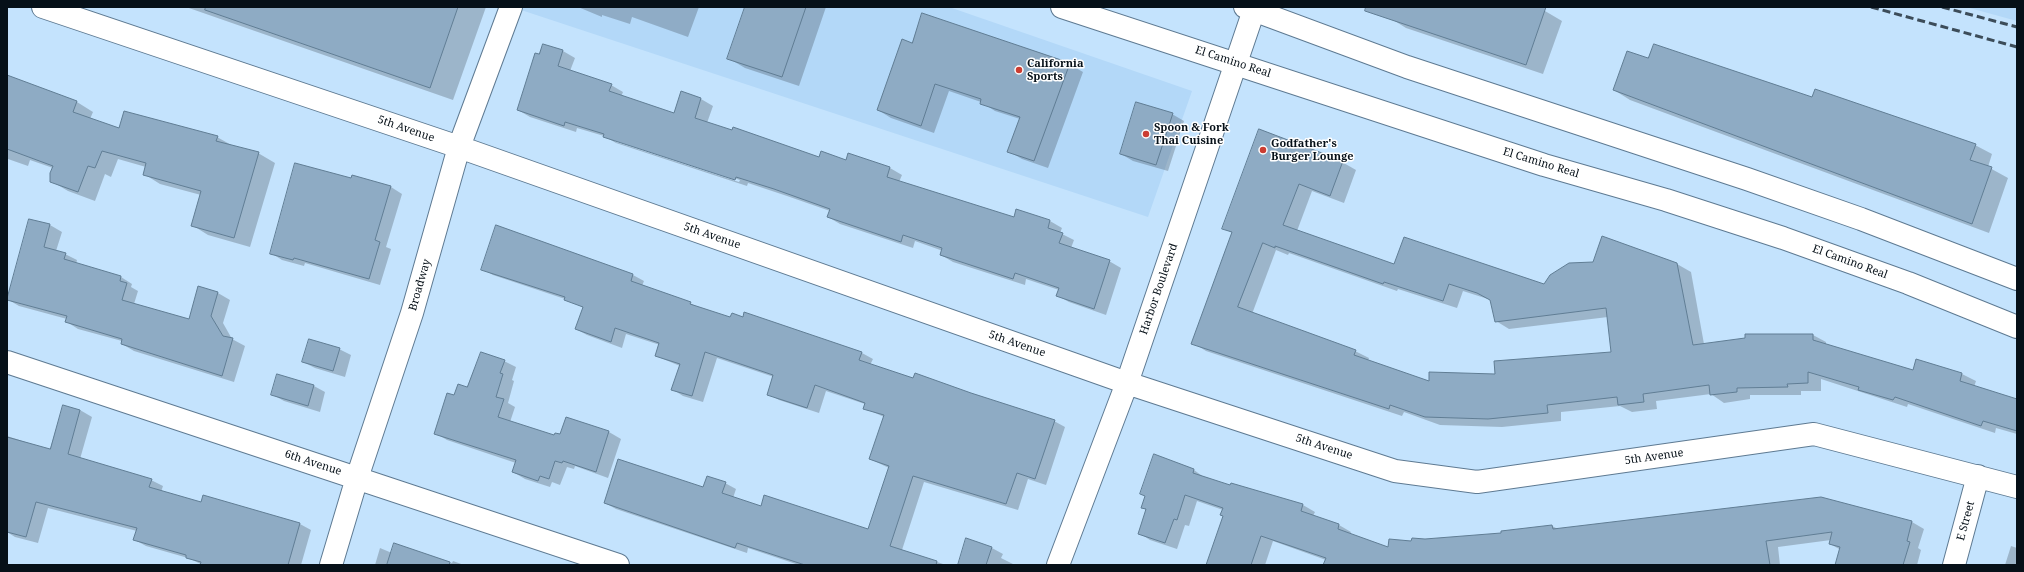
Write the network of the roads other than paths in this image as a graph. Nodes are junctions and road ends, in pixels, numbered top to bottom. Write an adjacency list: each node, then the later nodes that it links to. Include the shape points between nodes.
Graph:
1 (43, 7): 6 (street, 5th Avenue)
2 (511, 7): 6 (street, Broadway)
3 (1062, 7): 5 (street, El Camino Real)
4 (1250, 9): 5 (street, Harbor Boulevard); 7 (street, via 1407,66 1861,219)
5 (1237, 63): 8 (street, El Camino Real, via 1544,165 1666,200 1783,238 1908,283); 10 (street, Harbor Boulevard)
6 (459, 147): 10 (street, 5th Avenue); 12 (street, Broadway, via 412,313)
7 (2017, 279)
8 (2017, 327)
9 (7, 362): 12 (street, 6th Avenue)
10 (1127, 383): 11 (street, 5th Avenue, via 1395,471 1477,482 1814,434); 16 (street, Harbor Boulevard)
11 (1978, 476): 13 (street, 5th Avenue); 17 (street, E Street)
12 (357, 478): 14 (street, Broadway); 15 (street, 6th Avenue)
13 (2017, 487)
14 (332, 565)
15 (618, 565)
16 (1058, 565)
17 (1954, 565)

